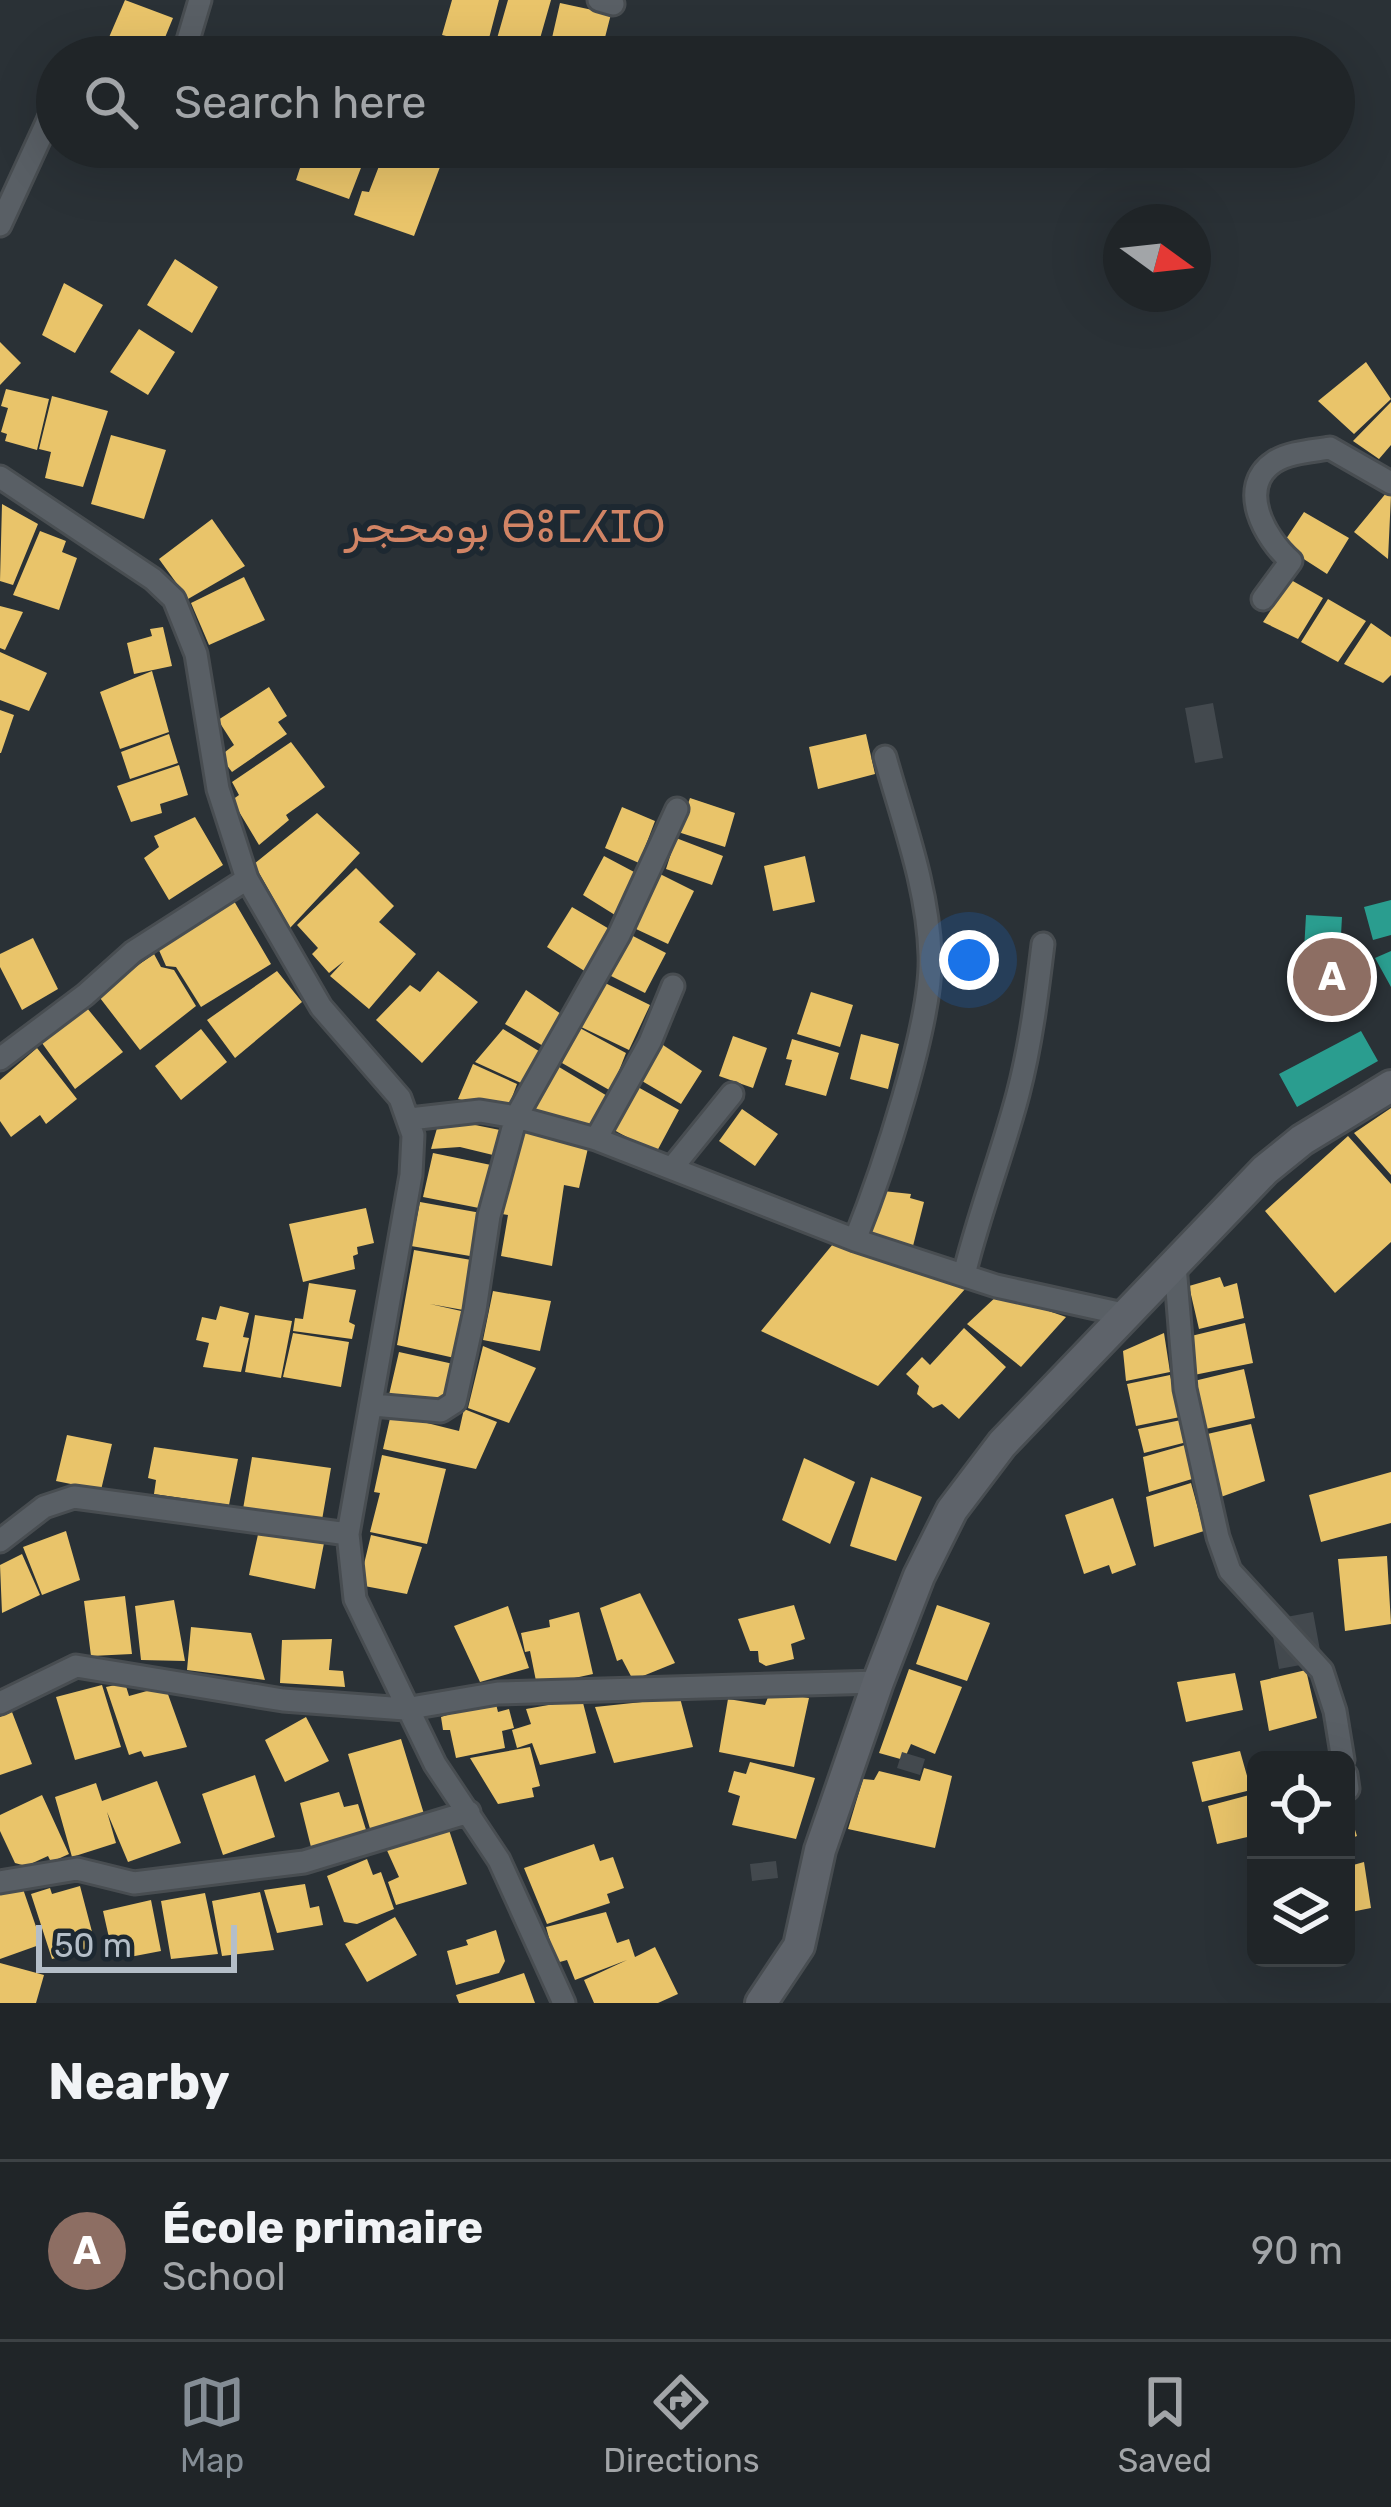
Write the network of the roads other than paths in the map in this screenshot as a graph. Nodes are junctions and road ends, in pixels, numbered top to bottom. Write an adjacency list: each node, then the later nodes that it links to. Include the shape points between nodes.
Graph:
1 (200, 0): 2 (street)
2 (189, 36)
3 (36, 147): 4 (street)
4 (0, 225)
5 (1, 479): 10 (street, via 174,599 196,654 218,789)
6 (1391, 483): 7 (street, via 1330,448 1278,458 1262,471 1261,526 1291,561)
7 (1263, 598)
8 (885, 757): 20 (street, via 925,901 931,959 905,1082)
9 (676, 809): 16 (street, via 619,935)
10 (247, 879): 13 (street, via 133,952); 17 (street, via 321,1007)
11 (1043, 944): 22 (street, via 1020,1089)
12 (673, 986): 18 (street)
13 (0, 1059)
14 (1391, 1086): 21 (street, via 1265,1170)
15 (732, 1094): 19 (street)
16 (516, 1117): 17 (street, via 480,1111); 18 (street); 24 (street, via 455,1402 441,1411)
17 (410, 1119): 24 (street, via 411,1175)
18 (596, 1139): 19 (street)
19 (672, 1168): 20 (street)
20 (855, 1240): 22 (street)
21 (1175, 1265): 23 (street); 30 (street, via 1185,1389 1218,1537 1230,1571 1322,1671)
22 (964, 1275): 23 (street)
23 (1123, 1314): 27 (street, via 952,1510)
24 (373, 1405): 25 (street)
25 (349, 1534): 26 (street, via 74,1497); 29 (street, via 355,1599)
26 (0, 1541)
27 (878, 1682): 29 (street, via 498,1693); 34 (street, via 820,1850 799,1946)
28 (0, 1702): 29 (street, via 76,1666 283,1700)
29 (405, 1709): 31 (street)
30 (1342, 1751)
31 (470, 1813): 32 (street, via 304,1862 134,1883 77,1869); 33 (street, via 500,1860)
32 (0, 1882)
33 (564, 2003)
34 (761, 2003)

